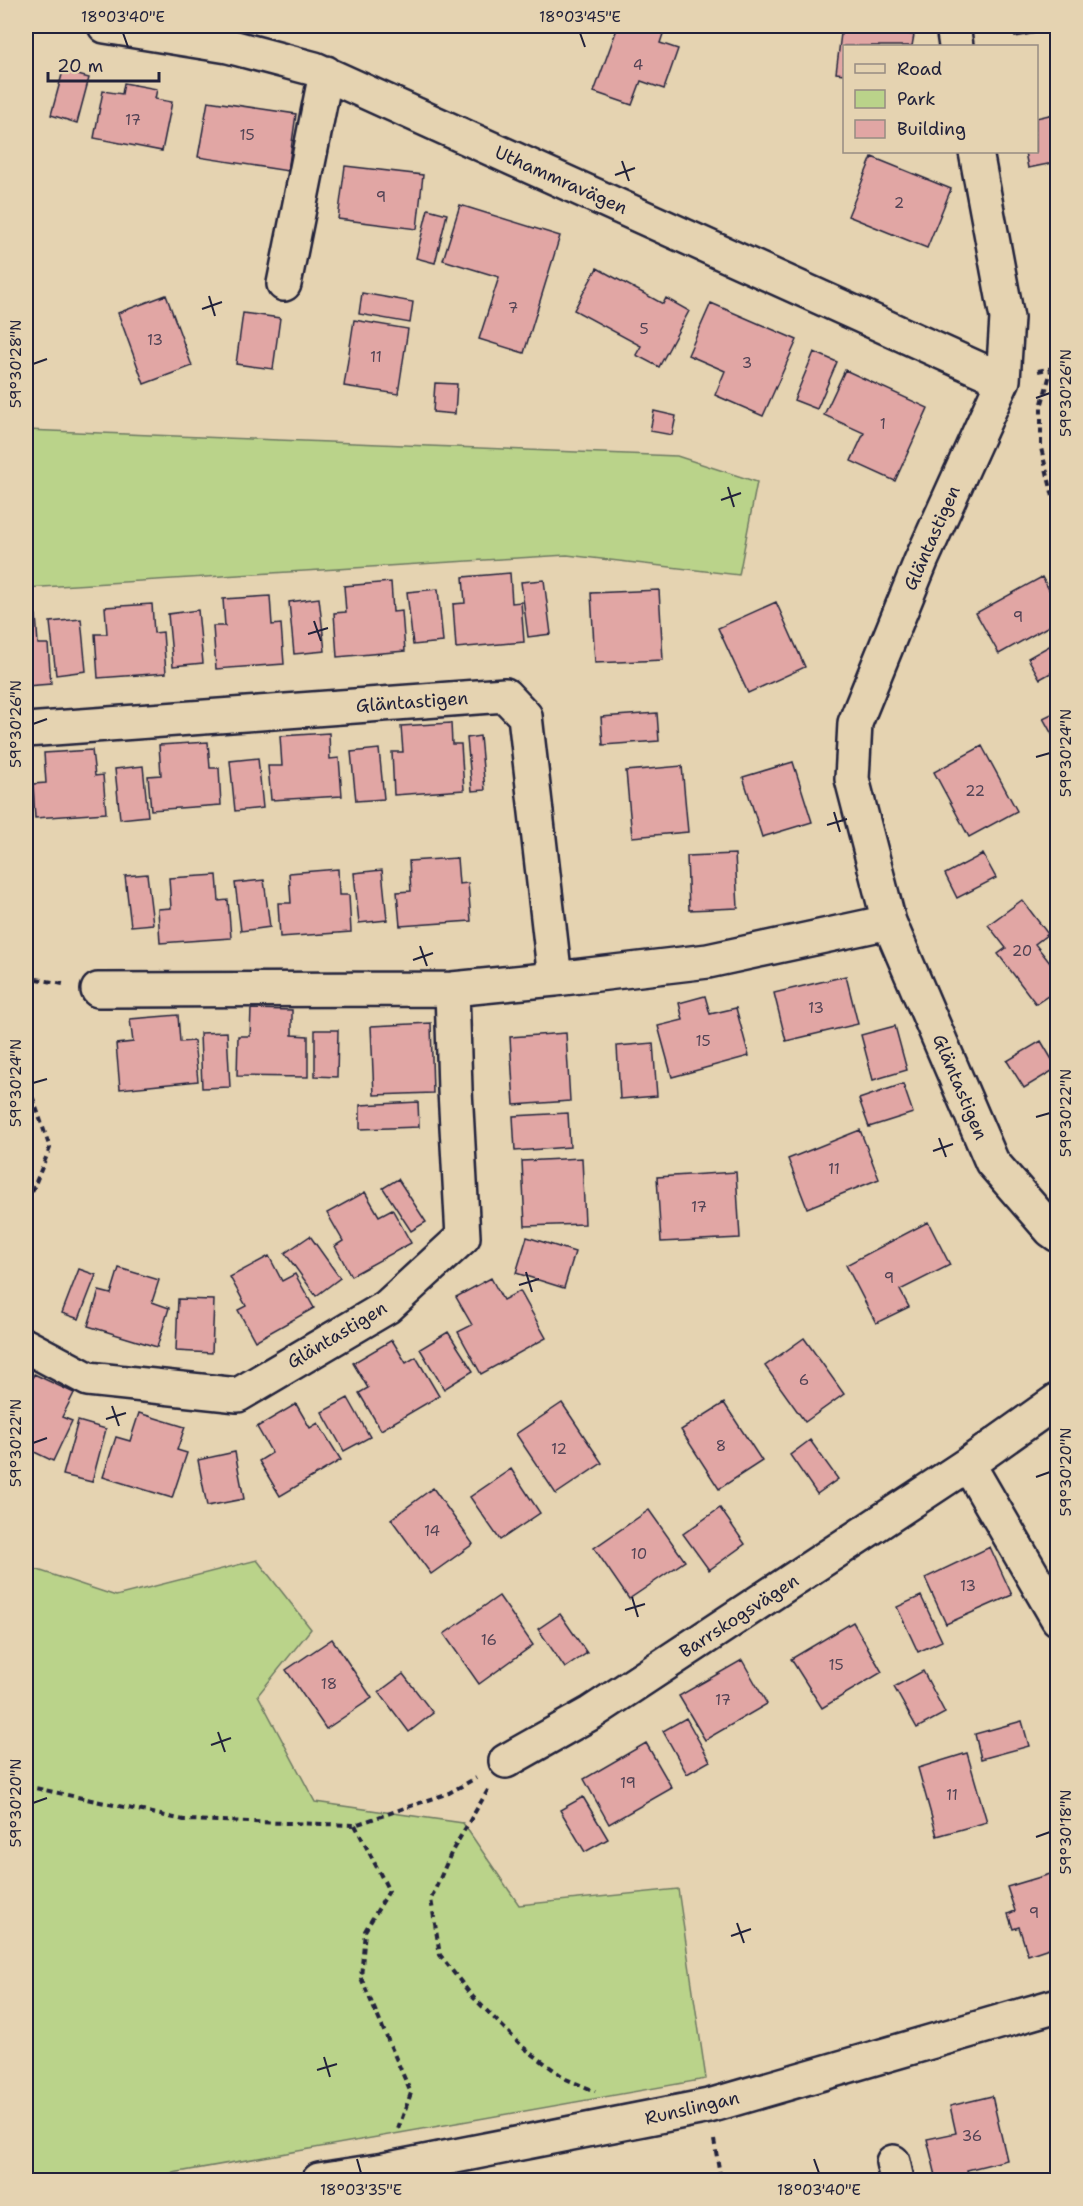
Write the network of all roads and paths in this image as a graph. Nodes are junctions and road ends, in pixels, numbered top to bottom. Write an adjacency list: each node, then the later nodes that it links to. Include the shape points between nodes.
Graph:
1 (105, 26): 4 (street, Uthammravägen, via 228,46)
2 (952, 26): 3 (street)
3 (956, 45)
4 (326, 73): 6 (street); 8 (street, Uthammravägen)
5 (976, 153): 8 (street, Gläntastigen, via 1007,318)
6 (284, 284)
7 (1052, 367): 9 (path, via 1041,407 1041,448)
8 (1003, 380): 11 (street, Gläntastigen, via 921,561 855,723 852,779)
9 (1058, 517)
10 (26, 730): 12 (street, Gläntastigen, via 505,695 525,716)
11 (888, 922): 12 (street, via 708,961); 17 (street, Gläntastigen, via 992,1162)
12 (555, 979): 13 (street)
13 (452, 989): 14 (street); 18 (street, Gläntastigen, via 463,1237 387,1307 238,1395 88,1378)
14 (98, 990)
15 (26, 1078): 16 (path, via 50,1148)
16 (26, 1206)
17 (1058, 1235)
18 (26, 1346)
19 (1058, 1400): 20 (street, Barrskogsvägen)
20 (968, 1464): 21 (street); 22 (street, Barrskogsvägen, via 591,1713)
21 (1058, 1618)
22 (506, 1761): 24 (path, via 449,1793); 26 (path, via 452,1851 431,1899 440,1955 472,1996 523,2047 566,2079)
23 (26, 1786): 24 (path, via 184,1820)
24 (356, 1825): 27 (path, via 389,1891 365,1931 361,1978 411,2093)
25 (1058, 2005): 27 (street, Runslingan, via 709,2106)
26 (598, 2093)
27 (384, 2170): 28 (street, Runslingan)
28 (319, 2181)

